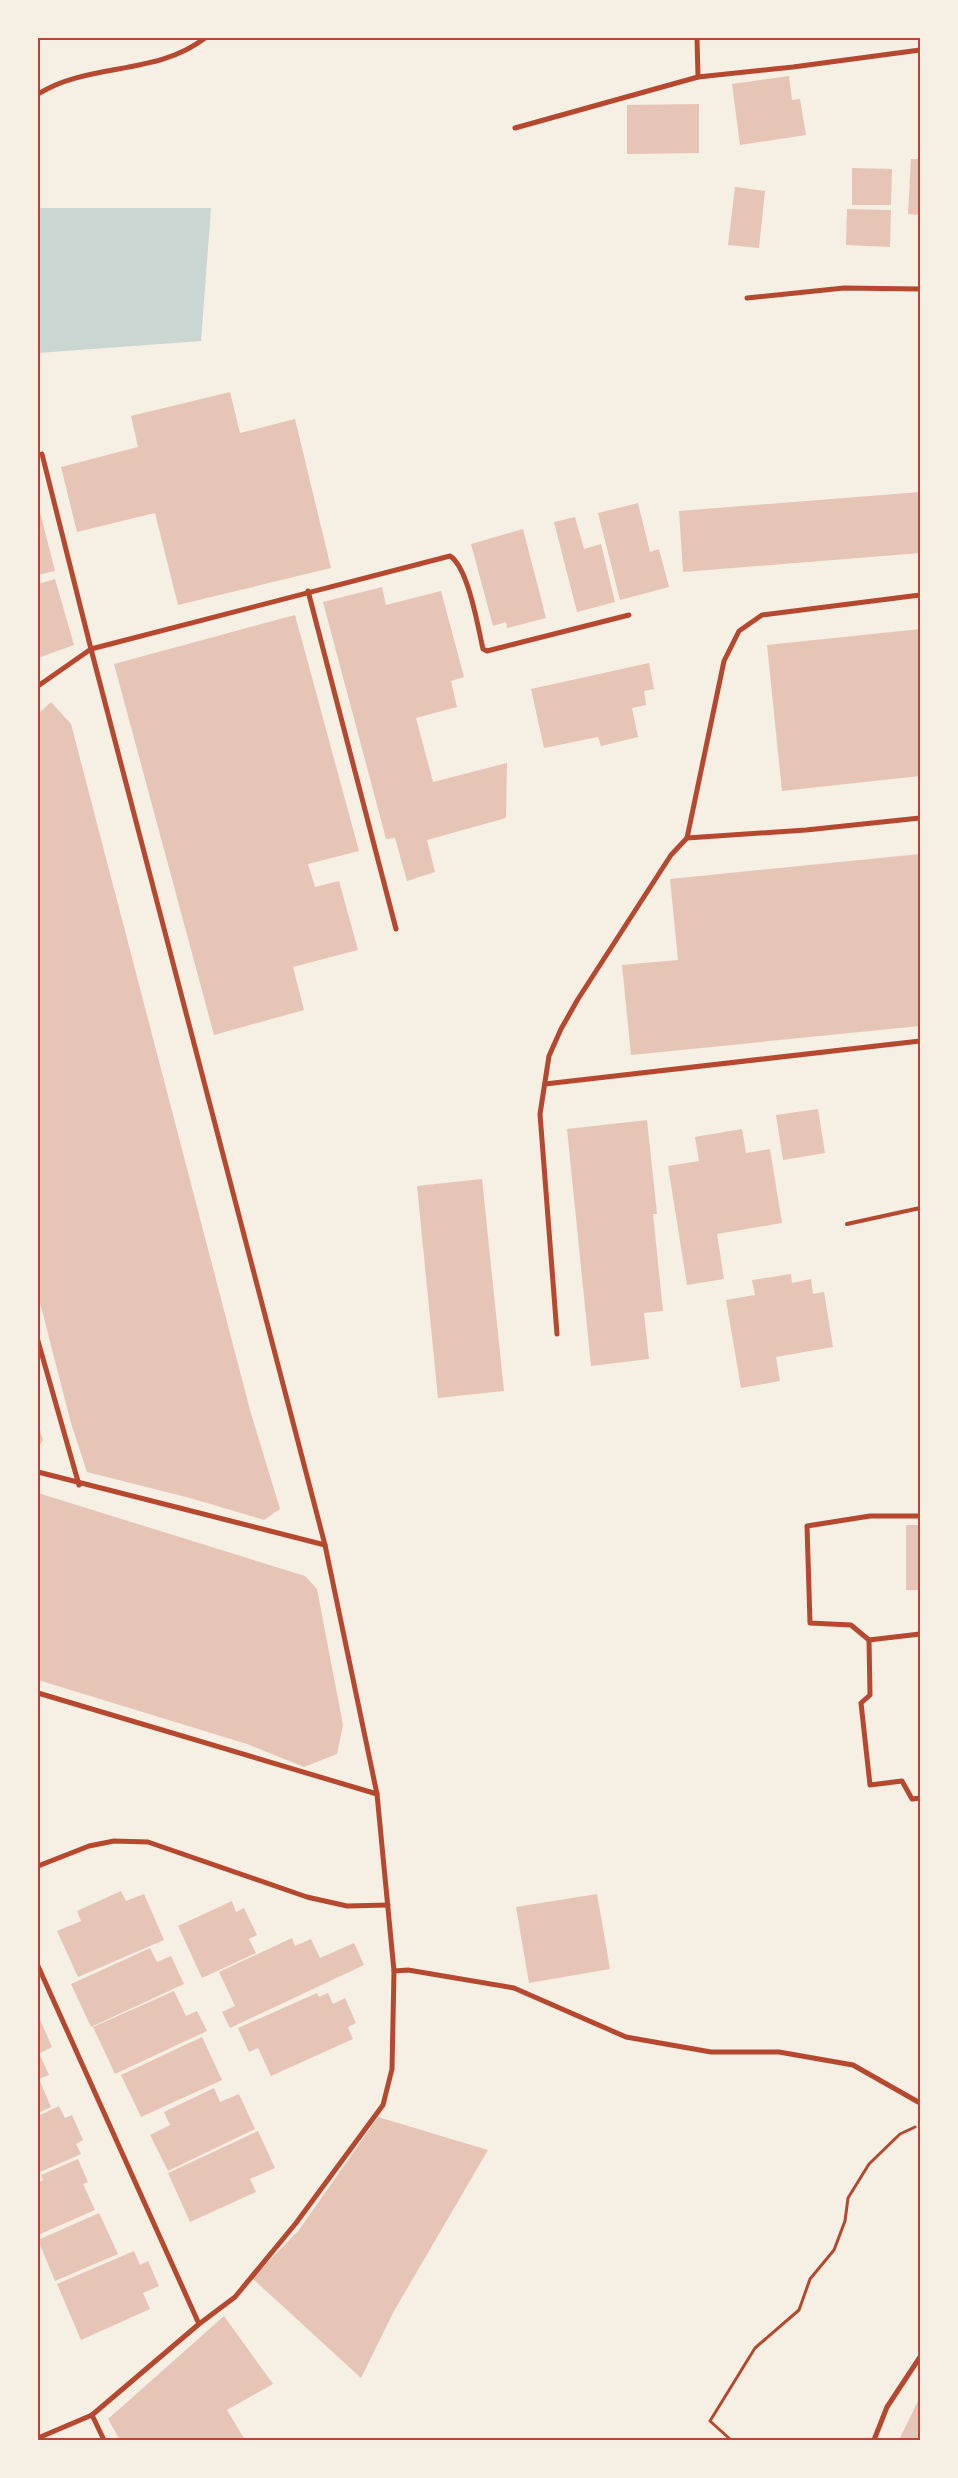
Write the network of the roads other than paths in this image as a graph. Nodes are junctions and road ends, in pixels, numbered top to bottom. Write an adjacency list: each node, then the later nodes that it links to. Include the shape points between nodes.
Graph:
1 (205, 38): 5 (street, via 189,50 163,61 88,75)
2 (697, 38): 4 (street)
3 (920, 50): 4 (street)
4 (698, 77): 6 (street)
5 (38, 94)
6 (515, 128)
7 (920, 289): 8 (street, via 844,288)
8 (747, 298)
9 (42, 454): 13 (street)
10 (308, 591): 12 (street, via 450,556 456,561 469,589 483,648 487,651); 13 (street); 17 (street)
11 (920, 595): 16 (street, via 762,615 739,630 724,661)
12 (629, 615)
13 (91, 649): 14 (street); 27 (street)
14 (38, 686)
15 (920, 818): 16 (street)
16 (687, 838): 19 (street, via 671,855 561,1029 549,1056)
17 (396, 929)
18 (920, 1041): 19 (street)
19 (545, 1084): 22 (street, via 540,1114)
20 (920, 1208): 21 (lane)
21 (847, 1224)
22 (557, 1334)
23 (38, 1341): 25 (street)
24 (38, 1472): 25 (street)
25 (79, 1485): 27 (street)
26 (920, 1516): 29 (street, via 870,1516 807,1526 810,1623 851,1625)
27 (325, 1545): 31 (street)
28 (920, 1634): 29 (street)
29 (869, 1640): 32 (street, via 870,1695 861,1703 870,1784 902,1781 912,1799)
30 (38, 1693): 31 (street)
31 (377, 1794): 34 (street)
32 (920, 1798)
33 (38, 1866): 34 (street, via 89,1846 114,1841 148,1842 307,1897 347,1906)
34 (388, 1905): 36 (street)
35 (38, 1966): 38 (street)
36 (394, 1971): 37 (street, via 408,1970 514,1988 626,2037 711,2052 780,2052 853,2065); 38 (street, via 392,2069 383,2106 296,2223 235,2297)
37 (920, 2103)
38 (199, 2324): 40 (street)
39 (920, 2357): 43 (street, via 887,2407)
40 (92, 2415): 41 (street); 42 (street)
41 (38, 2438)
42 (104, 2440)
43 (874, 2440)

